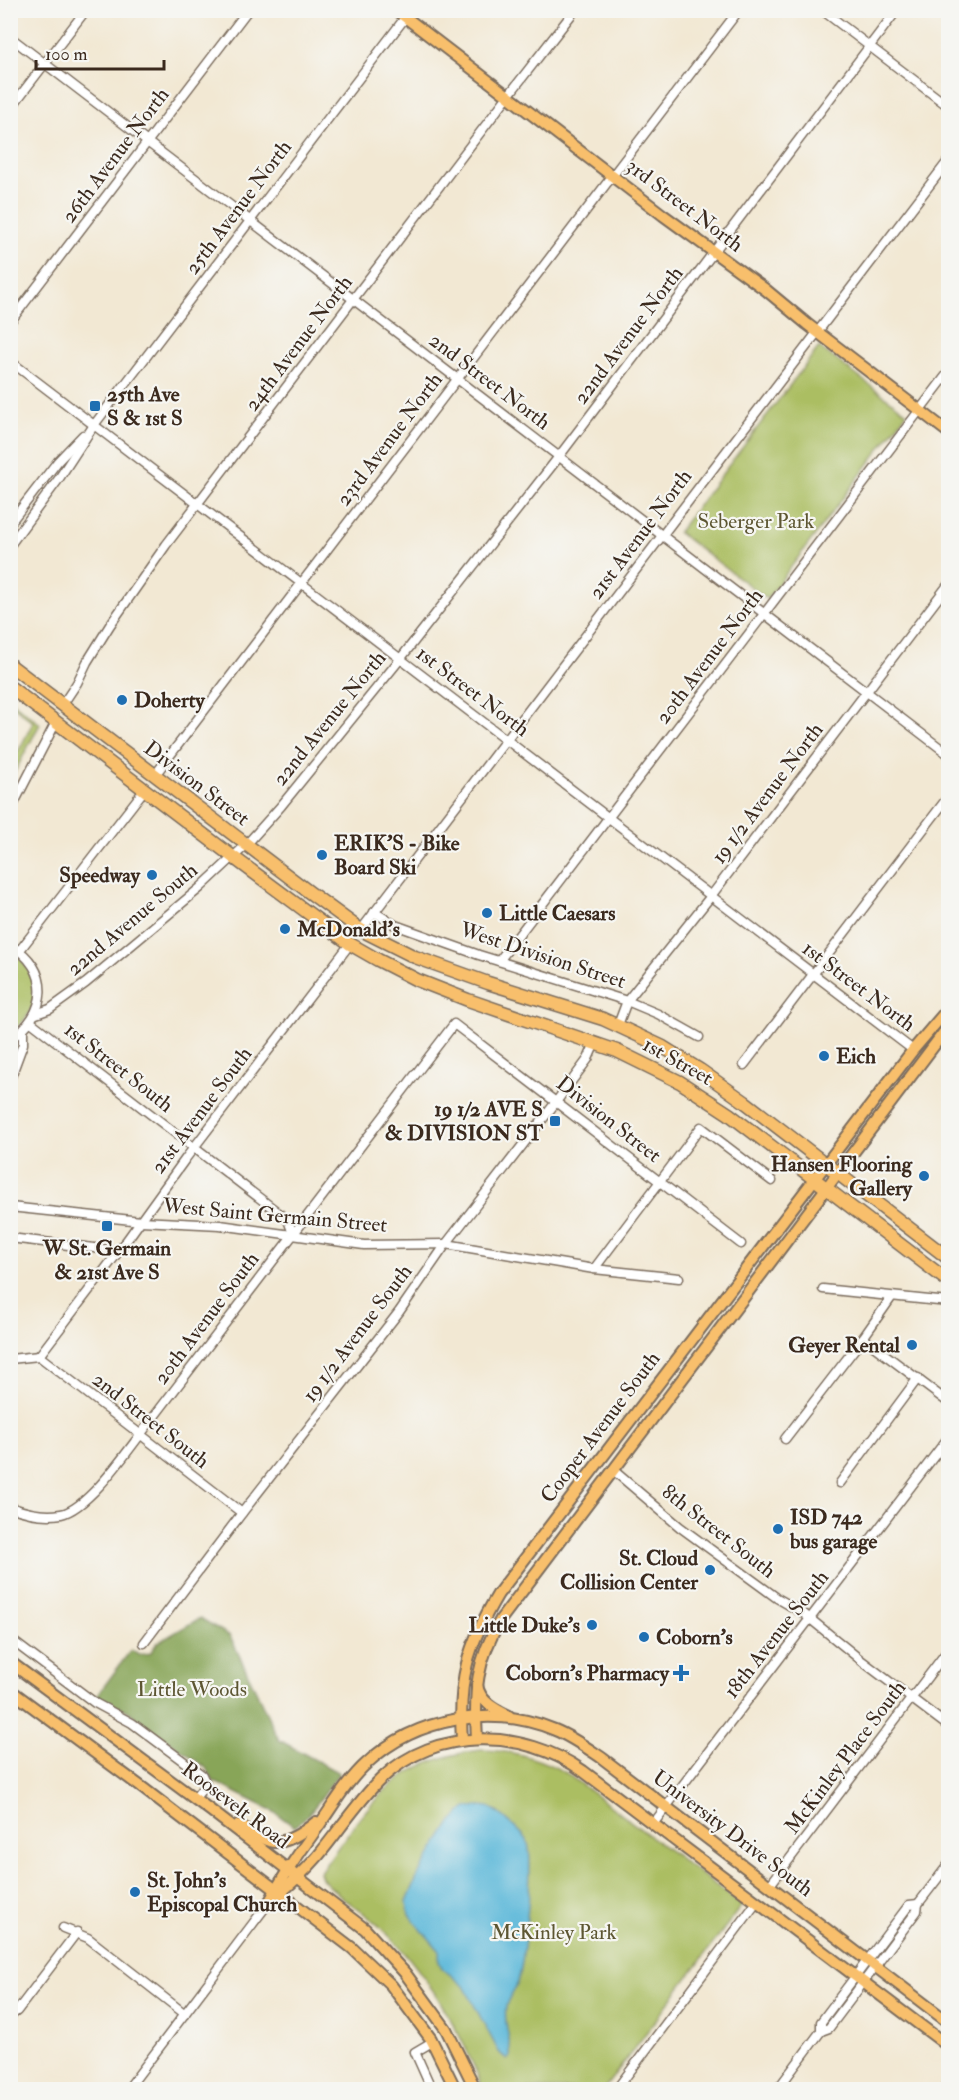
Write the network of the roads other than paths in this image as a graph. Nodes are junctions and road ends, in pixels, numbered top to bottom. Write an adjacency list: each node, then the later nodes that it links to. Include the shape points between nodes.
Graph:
1 (86, 10): 10 (street)
2 (248, 10): 14 (street, 26th Avenue North)
3 (575, 10): 11 (street, 24th Avenue North)
4 (739, 10): 16 (street, 23rd Avenue North)
5 (822, 10): 9 (street)
6 (897, 10): 9 (street, 22nd Avenue North)
7 (404, 13): 11 (main road, 3rd Street North); 17 (street, 25th Avenue North)
8 (10, 38): 10 (street, 2nd Street North)
9 (871, 46): 12 (street); 18 (street, 22nd Avenue North)
10 (45, 64): 13 (street); 14 (street, 2nd Street North)
11 (508, 96): 16 (main road, 3rd Street North); 19 (street, 24th Avenue North)
12 (948, 106)
13 (10, 109)
14 (148, 142): 17 (street, 2nd Street North); 20 (street, 26th Avenue North)
15 (948, 161): 21 (street, 21st Avenue North)
16 (613, 176): 18 (main road, 3rd Street North); 24 (street, 23rd Avenue North)
17 (250, 220): 19 (street, 2nd Street North); 26 (street, 25th Avenue North)
18 (714, 252): 21 (main road, 3rd Street North); 28 (street, 22nd Avenue North)
19 (354, 300): 24 (street, 2nd Street North); 29 (street, 24th Avenue North)
20 (10, 322)
21 (817, 332): 25 (main road, 3rd Street North); 31 (street, 21st Avenue North)
22 (10, 361): 26 (street, 1st Street North)
23 (948, 373): 25 (street, 20th Avenue North)
24 (457, 379): 28 (street, 2nd Street North); 33 (street, 23rd Avenue North)
25 (920, 410): 27 (main road, 3rd Street North); 35 (street, 20th Avenue North)
26 (94, 425): 29 (street, 1st Street North); 30 (street, 25th Avenue North, via 58,460); 32 (street, 25th Avenue North)
27 (948, 432)
28 (559, 456): 31 (street, 2nd Street North); 36 (street, 22nd Avenue North)
29 (198, 504): 33 (street, 1st Street North); 40 (street, 24th Avenue North, via 110,625)
30 (10, 523)
31 (662, 535): 35 (street, 2nd Street North); 42 (street, 21st Avenue North)
32 (10, 545)
33 (302, 583): 36 (street, 1st Street North); 44 (street, 23rd Avenue North)
34 (948, 585): 39 (street, 19 1/2 Avenue North)
35 (765, 614): 39 (street, 2nd Street North); 48 (street, 20th Avenue North)
36 (401, 658): 42 (street, 1st Street North); 49 (street, 22nd Avenue North)
37 (10, 665): 40 (highway, Division Street)
38 (10, 687): 41 (highway, Division Street)
39 (867, 692): 43 (street, 2nd Street North); 51 (street, 19 1/2 Avenue North)
40 (63, 705): 44 (highway, Division Street)
41 (56, 722): 45 (highway, Division Street); 47 (street)
42 (506, 739): 48 (street, 1st Street North); 52 (street, 21st Avenue North)
43 (948, 754)
44 (155, 775): 49 (highway, Division Street)
45 (145, 789): 50 (highway, Division Street); 56 (street)
46 (948, 797): 58 (street)
47 (10, 811)
48 (609, 817): 51 (street, 1st Street North); 57 (street, 20th Avenue North)
49 (246, 844): 50 (street, 22nd Avenue South); 53 (highway, Division Street)
50 (233, 857): 54 (highway, Division Street); 61 (street, 22nd Avenue South, via 104,968 50,1009)
51 (711, 896): 58 (street, 1st Street North); 59 (street, 19 1/2 Avenue North)
52 (374, 912): 53 (street, 21st Avenue North); 57 (street, West Division Street, via 395,925)
53 (361, 930): 64 (highway, 1st Street, via 454,972)
54 (350, 944): 69 (highway, 1st Street, via 444,991); 74 (street, 21st Avenue South)
55 (10, 945): 56 (street)
56 (20, 950): 61 (street, via 39,979)
57 (499, 961): 59 (street, West Division Street)
58 (813, 974): 70 (street, 1st Street North); 71 (street)
59 (627, 1001): 64 (street, 19 1/2 Avenue North); 67 (street, West Division Street)
60 (948, 1009): 70 (main road, Cooper Avenue South)
61 (36, 1014): 62 (street)
62 (31, 1022): 66 (street); 74 (street, 1st Street South)
63 (454, 1024): 73 (street, Division Street); 83 (street, 20th Avenue South)
64 (618, 1025): 75 (highway, 1st Street, via 700,1070)
65 (948, 1027): 76 (main road)
66 (23, 1031): 68 (street); 72 (street, via 23,1044)
67 (699, 1037)
68 (10, 1039)
69 (595, 1043): 73 (street, 19 1/2 Avenue South); 77 (highway, 1st Street, via 652,1067 701,1095)
70 (913, 1050): 75 (main road, Cooper Avenue South)
71 (744, 1065)
72 (10, 1079)
73 (556, 1102): 79 (street, Division Street); 85 (street, 19 1/2 Avenue South)
74 (194, 1148): 82 (street, 21st Avenue South); 83 (street, 1st Street South, via 288,1220)
75 (826, 1164): 76 (highway, 1st Street); 77 (main road, Cooper Avenue South)
76 (839, 1174): 80 (main road); 88 (highway, 1st Street)
77 (814, 1178): 80 (highway, 1st Street); 116 (main road, Cooper Avenue South, via 498,1594 470,1649 462,1682)
78 (772, 1181): 79 (street, via 701,1127)
79 (659, 1182): 86 (street, Division Street); 89 (street)
80 (827, 1188): 91 (highway, 1st Street); 103 (main road)
81 (10, 1207): 82 (street, West Saint Germain Street)
82 (141, 1221): 83 (street, West Saint Germain Street); 87 (street, 21st Avenue South)
83 (292, 1234): 85 (street, West Saint Germain Street, via 364,1245); 100 (street, 20th Avenue South)
84 (10, 1238): 87 (street)
85 (446, 1244): 89 (street, West Saint Germain Street); 106 (street, 19 1/2 Avenue South, via 399,1312)
86 (741, 1244)
87 (119, 1251): 96 (street, 21st Avenue South)
88 (948, 1258)
89 (594, 1269): 90 (street, West Saint Germain Street)
90 (679, 1278)
91 (948, 1281)
92 (824, 1290): 93 (street)
93 (891, 1298): 94 (street); 95 (street)
94 (948, 1302)
95 (863, 1338): 98 (street); 102 (street)
96 (39, 1356): 97 (street); 100 (street, 2nd Street South)
97 (10, 1359)
98 (918, 1379): 99 (street); 104 (street)
99 (948, 1402)
100 (140, 1435): 105 (street, 20th Avenue South, via 93,1494 63,1514 28,1514); 106 (street, 2nd Street South)
101 (948, 1438): 107 (street, 18th Avenue South)
102 (785, 1439)
103 (613, 1470): 107 (street, 8th Street South, via 680,1527); 112 (main road, via 501,1618 483,1656)
104 (840, 1483)
105 (10, 1507)
106 (242, 1513): 109 (street, 19 1/2 Avenue South)
107 (810, 1619): 114 (street, 8th Street South); 123 (street, 18th Avenue South)
108 (10, 1639): 121 (street, via 95,1703 132,1723 202,1775 206,1784)
109 (144, 1642)
110 (948, 1650): 114 (street, McKinley Place South)
111 (10, 1662): 121 (main road, Roosevelt Road)
112 (477, 1684): 115 (main road); 117 (main road, via 485,1701)
113 (10, 1690): 130 (main road, Roosevelt Road)
114 (912, 1698): 118 (street, 8th Street South); 129 (street, McKinley Place South)
115 (475, 1717): 116 (main road); 117 (main road, University Drive South); 119 (main road)
116 (460, 1719): 120 (main road, Cooper Avenue South); 122 (main road, via 422,1729 391,1744 365,1764)
117 (518, 1720): 123 (main road, University Drive South, via 555,1730 579,1742)
118 (948, 1726)
119 (477, 1739): 120 (main road); 125 (main road, University Drive South, via 520,1743 558,1756)
120 (462, 1740): 128 (main road, via 418,1754 390,1771)
121 (195, 1798): 124 (main road, Roosevelt Road)
122 (336, 1802): 124 (main road, via 308,1829 278,1842 270,1842); 127 (main road)
123 (666, 1806): 125 (street, 18th Avenue South); 129 (main road, University Drive South)
124 (210, 1810): 127 (main road, Roosevelt Road)
125 (653, 1824): 132 (main road, University Drive South)
126 (948, 1864): 135 (street, via 918,1904 909,1905)
127 (288, 1869): 128 (main road, Roosevelt Road); 130 (main road)
128 (298, 1876): 130 (main road); 146 (main road, Roosevelt Road, via 365,1929 405,1973 446,2029)
129 (770, 1885): 135 (main road, University Drive South)
130 (278, 1891): 131 (main road); 140 (main road, Roosevelt Road, via 360,1955 391,1985)
131 (270, 1901): 137 (street)
132 (758, 1902): 136 (main road, University Drive South); 147 (street)
133 (63, 1928): 134 (street)
134 (77, 1932): 137 (street); 138 (street)
135 (872, 1963): 136 (street); 139 (main road, University Drive South)
136 (859, 1978): 141 (main road, University Drive South); 148 (street, via 821,2022 821,2031)
137 (185, 2014): 143 (street)
138 (10, 2016)
139 (948, 2022)
140 (432, 2042): 144 (street, via 416,2052); 145 (main road, Roosevelt Road)
141 (948, 2046)
142 (948, 2082): 149 (street)
143 (127, 2090)
144 (432, 2090)
145 (456, 2090)
146 (476, 2090)
147 (616, 2090)
148 (777, 2090)
149 (943, 2090)

